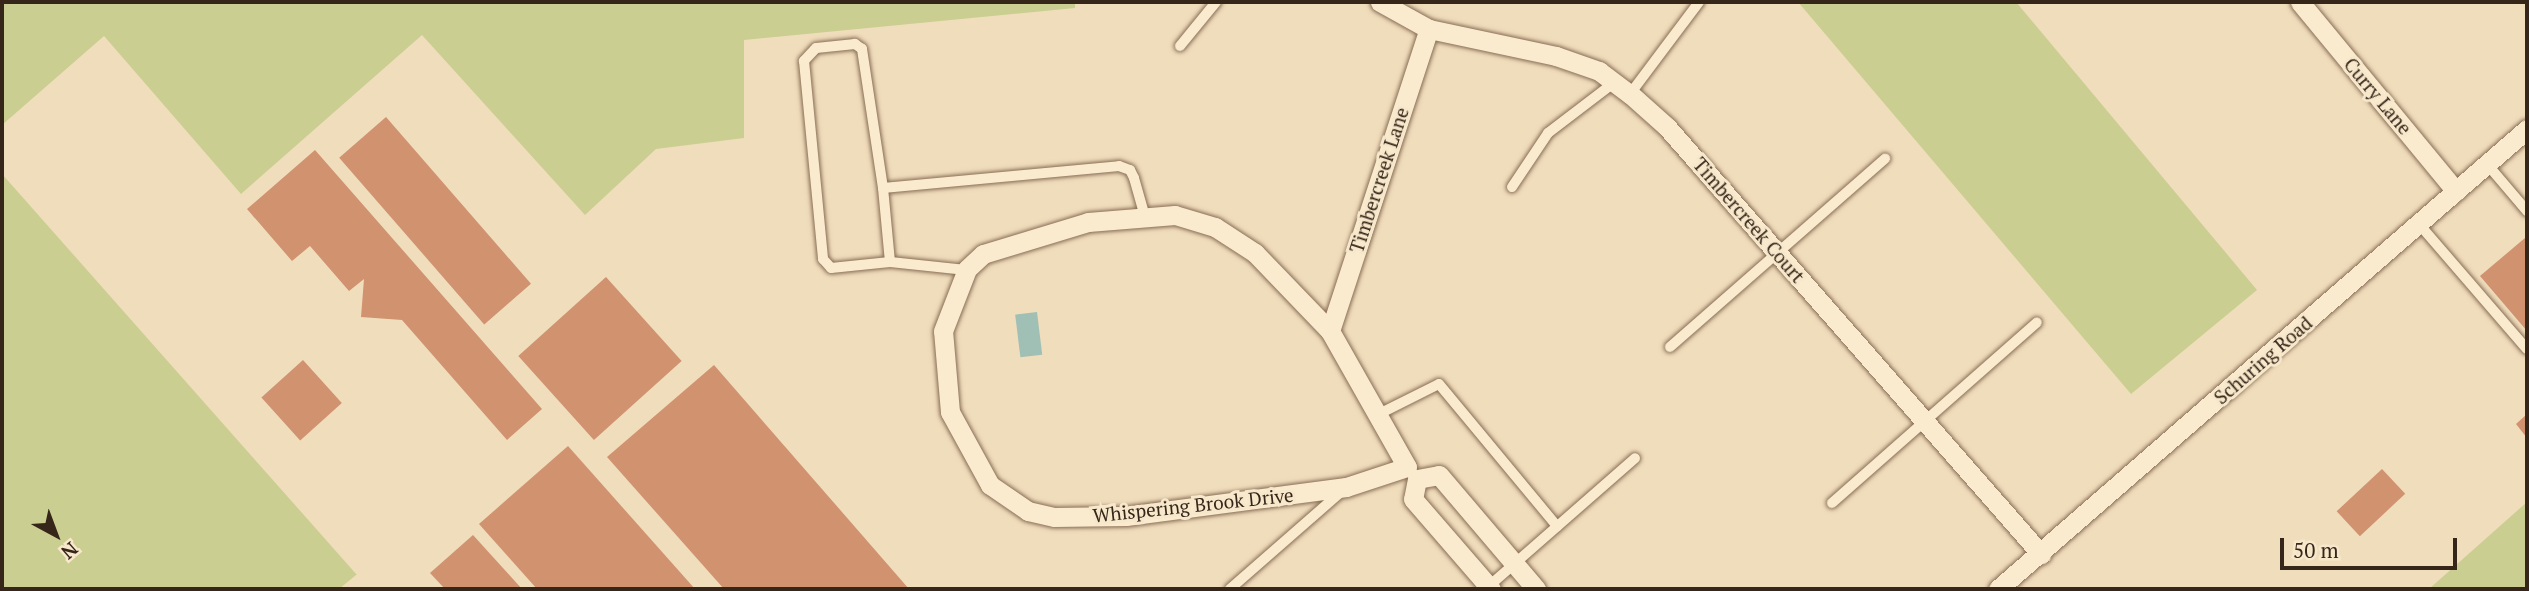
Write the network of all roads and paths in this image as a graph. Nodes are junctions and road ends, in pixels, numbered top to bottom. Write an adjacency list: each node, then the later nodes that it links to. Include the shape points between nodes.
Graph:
1 (1216, 2): 6 (lane)
2 (1380, 2): 5 (street, Timbercreek Court)
3 (1699, 2): 7 (lane)
4 (2300, 2): 13 (street, Curry Lane)
5 (1429, 29): 7 (street, Timbercreek Court, via 1556,56 1599,71); 21 (street, Timbercreek Lane)
6 (1180, 46)
7 (1622, 88): 11 (lane, via 1548,133); 17 (street, Timbercreek Court, via 1668,127)
8 (2527, 130): 10 (street, Schuring Road)
9 (1885, 159): 17 (lane)
10 (2487, 164): 13 (street, Schuring Road); 14 (lane)
11 (1512, 187)
12 (883, 188): 15 (lane, via 1119,166 1130,170 1134,178); 18 (lane); 18 (lane, via 862,49 855,44 816,48 804,61 823,259 831,268)
13 (2456, 191): 16 (street, Schuring Road)
14 (2527, 211)
15 (1145, 218): 19 (street, via 1088,222 983,254); 21 (street, via 1175,215 1215,227 1255,253)
16 (2418, 224): 23 (lane); 31 (street, Schuring Road)
17 (1777, 251): 22 (lane); 25 (street, Timbercreek Court)
18 (890, 262): 19 (lane)
19 (967, 270): 28 (street, Whispering Brook Drive, via 943,331 950,412 990,485 1009,502 1054,517 1126,516)
20 (2037, 322): 25 (lane)
21 (1330, 331): 24 (street)
22 (1670, 347)
23 (2527, 349)
24 (1377, 415): 27 (street); 30 (lane, via 1439,384)
25 (1926, 420): 29 (lane); 31 (street, Timbercreek Court)
26 (1636, 458): 30 (lane)
27 (1412, 473): 28 (street, Whispering Brook Drive); 32 (street, Whispering Brook Drive, via 1439,475); 33 (street, via 1413,499)
28 (1346, 487): 34 (lane)
29 (1832, 503)
30 (1557, 526): 32 (lane)
31 (2041, 554): 36 (street, Schuring Road)
32 (1514, 564): 33 (lane); 35 (street, Whispering Brook Drive)
33 (1490, 588)
34 (1230, 589)
35 (1536, 589)
36 (1998, 589)

